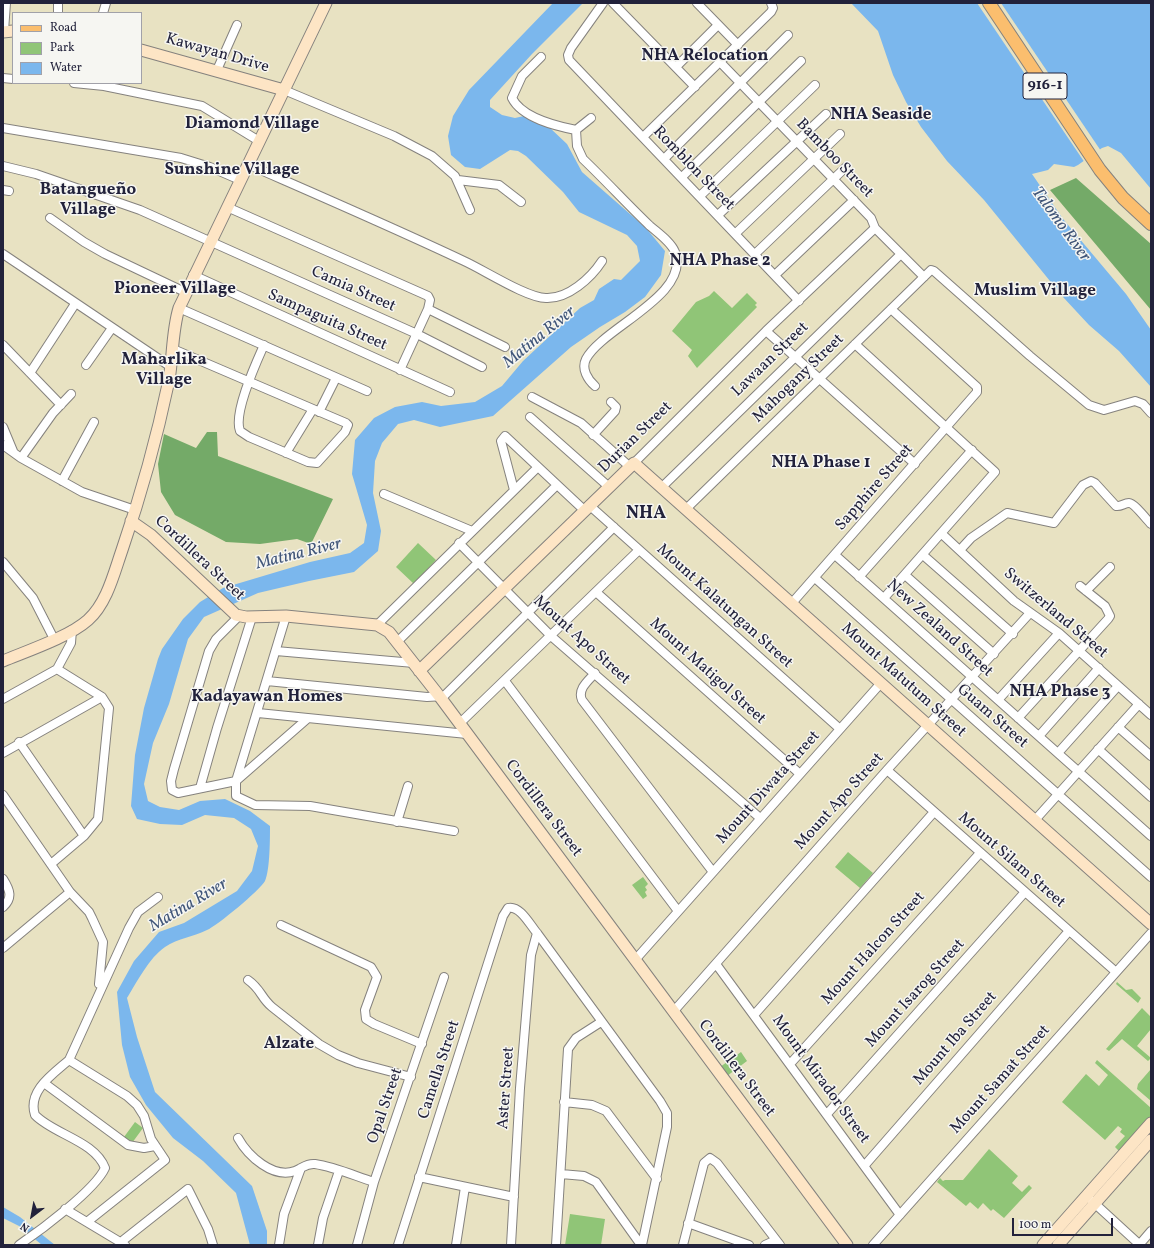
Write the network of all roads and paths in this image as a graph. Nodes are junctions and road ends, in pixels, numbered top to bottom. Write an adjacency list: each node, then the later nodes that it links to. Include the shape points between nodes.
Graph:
1 (6, 3): 10 (street)
2 (326, 3): 23 (street)
3 (603, 3): 31 (street, Romblon Street, via 571,48 568,58)
4 (613, 3): 17 (street)
5 (697, 3): 9 (street)
6 (989, 3): 50 (main road, 916-1, via 1100,170)
7 (772, 6): 12 (street, via 771,12)
8 (238, 25): 18 (street)
9 (718, 25): 12 (street); 17 (street)
10 (7, 31)
11 (788, 35): 19 (street)
12 (738, 45): 16 (street)
13 (142, 50): 18 (street, Kawayan Drive)
14 (541, 57): 29 (street, via 522,76 512,98 522,110 554,126)
15 (801, 61): 24 (street)
16 (720, 62): 19 (street, Bamboo Street); 22 (street)
17 (676, 67): 22 (street)
18 (217, 70): 23 (street, Kawayan Drive)
19 (740, 83): 24 (street, Bamboo Street); 34 (street)
20 (84, 84): 33 (street, via 202,106)
21 (815, 85): 27 (street)
22 (695, 86): 31 (street)
23 (284, 90): 33 (street); 42 (street, via 415,146 438,161)
24 (759, 101): 27 (street, Bamboo Street); 39 (street)
25 (826, 114): 32 (street)
26 (591, 118): 29 (street)
27 (777, 121): 32 (street, Bamboo Street); 43 (street)
28 (3, 128): 41 (street, via 181,158 203,164)
29 (576, 130): 84 (street, via 577,146 583,159 675,252 677,268 664,289 594,348 585,360 585,373)
30 (840, 134): 35 (street)
31 (643, 137): 34 (street, Romblon Street)
32 (796, 140): 35 (street, Bamboo Street); 48 (street)
33 (259, 141): 36 (street)
34 (664, 158): 39 (street, Romblon Street)
35 (815, 160): 40 (street, Bamboo Street); 52 (street)
36 (247, 164): 41 (street); 57 (street, via 434,246 536,297 548,299 576,288 594,274)
37 (3, 166): 53 (street, Camia Street, via 36,174 122,203)
38 (846, 167): 40 (street)
39 (682, 177): 43 (street, Romblon Street)
40 (833, 179): 44 (street, Bamboo Street); 55 (street)
41 (240, 180): 46 (street)
42 (458, 180): 45 (street, via 499,186); 47 (street)
43 (700, 196): 48 (street, Romblon Street)
44 (854, 200): 51 (street, Bamboo Street, via 871,218); 59 (street)
45 (521, 202)
46 (227, 207): 53 (street); 65 (street, via 425,294 430,300)
47 (470, 210)
48 (718, 215): 52 (street, Romblon Street)
49 (50, 218): 61 (street, via 99,251)
50 (1151, 224)
51 (875, 228): 56 (street, Bamboo Street); 62 (street, Durian Street)
52 (736, 233): 55 (street, Romblon Street)
53 (210, 241): 58 (street); 69 (street, Camia Street)
54 (3, 254): 63 (street)
55 (755, 254): 59 (street, Romblon Street)
56 (901, 254): 60 (street, Bamboo Street); 75 (street, Lawaan Street)
57 (602, 261)
58 (193, 275): 61 (street); 79 (street, Sampaguita Street)
59 (775, 275): 62 (street, Romblon Street)
60 (924, 277): 66 (street, Mahogany Street); 92 (street, Mahogany Street, via 932,270 1089,405 1104,410 1135,401 1143,404)
61 (185, 292): 64 (street)
62 (799, 301): 68 (street, Durian Street)
63 (75, 304): 67 (street); 80 (street)
64 (179, 308): 72 (street); 74 (street)
65 (428, 309): 69 (street); 73 (street)
66 (891, 309): 70 (street, Mahogany Street); 96 (street, Sapphire Street, via 978,390)
67 (112, 328): 76 (street); 77 (street)
68 (766, 331): 75 (street); 104 (street, Durian Street)
69 (416, 334): 78 (street, Camia Street); 79 (street)
70 (855, 344): 82 (street, Mahogany Street); 96 (street)
71 (3, 345): 80 (street)
72 (264, 346): 81 (street); 83 (street)
73 (505, 347)
74 (173, 349): 77 (street); 83 (street)
75 (795, 357): 82 (street); 109 (street, Lawaan Street)
76 (86, 366)
77 (171, 367): 114 (street)
78 (482, 367)
79 (400, 370): 86 (street, Sampaguita Street)
80 (30, 373): 90 (street)
81 (336, 378): 85 (street); 91 (street)
82 (819, 379): 103 (street); 113 (street, Mahogany Street)
83 (247, 381): 91 (street); 101 (street, via 239,421 240,431)
84 (595, 386)
85 (367, 391)
86 (450, 392)
87 (71, 394): 90 (street)
88 (532, 397): 97 (street, Mount Matutum Street, via 577,420)
89 (611, 402): 97 (street, via 616,407 615,411)
90 (61, 405): 102 (street)
91 (316, 410): 101 (street); 101 (street, via 346,423 348,427 317,463)
92 (1151, 413)
93 (530, 417): 108 (street)
94 (94, 422): 106 (street)
95 (3, 427): 100 (street)
96 (948, 428): 99 (street); 103 (street, Sapphire Street)
97 (593, 435): 104 (street, Mount Matutum Street)
98 (3, 445): 100 (street)
99 (972, 450): 118 (street, via 995,472); 128 (street)
100 (12, 452): 102 (street)
101 (286, 453)
102 (21, 458): 106 (street)
103 (915, 464): 122 (street, Sapphire Street)
104 (632, 465): 108 (street, Durian Street); 109 (street, Mount Matutum Street)
105 (538, 467): 107 (street, Mount Kalatungan Street); 110 (street); 110 (street, Mount Kalatungan Street, via 503,436 501,441)
106 (62, 481): 114 (street)
107 (557, 485): 112 (street, Mount Kalatungan Street); 125 (street)
108 (609, 487): 112 (street, Durian Street)
109 (662, 487): 113 (street, Mount Matutum Street)
110 (514, 490): 117 (street)
111 (384, 494): 117 (street)
112 (587, 507): 116 (street, Mount Kalatungan Street); 130 (street, Durian Street)
113 (686, 509): 133 (street, Mount Matutum Street)
114 (133, 516): 136 (street, Cordillera Street); 140 (street, via 117,565 99,607 87,621)
115 (1151, 524): 121 (street, via 1132,504 1116,506 1091,481 1083,485 1054,523 1007,513 971,538)
116 (614, 527): 120 (street, Mount Kalatungan Street); 134 (street)
117 (472, 531): 119 (street)
118 (942, 534): 121 (street, Switzerland Street); 123 (street)
119 (459, 543): 125 (street, Mount Apo Street); 139 (street)
120 (639, 550): 131 (street); 172 (street, Mount Kalatungan Street)
121 (960, 550): 135 (street, Switzerland Street)
122 (835, 555): 128 (street, New Zealand Street); 129 (street, Sapphire Street)
123 (923, 555): 127 (street); 142 (street)
124 (3, 562): 144 (street, via 33,598)
125 (479, 563): 130 (street, Mount Apo Street); 145 (street)
126 (1110, 567): 147 (street, via 1083,588 1105,606 1110,616)
127 (905, 575): 132 (street); 148 (street)
128 (859, 577): 132 (street, New Zealand Street)
129 (815, 578): 133 (street, Sapphire Street); 162 (street, Guam Street)
130 (504, 589): 134 (street, Mount Apo Street); 150 (street, Durian Street)
131 (596, 592): 143 (street); 182 (street, Mount Matigol Street)
132 (884, 598): 154 (street, New Zealand Street)
133 (792, 603): 157 (street, Mount Matutum Street)
134 (527, 613): 143 (street, Mount Apo Street); 160 (street, via 451,690)
135 (1030, 613): 141 (street, Switzerland Street); 142 (street, Mount Apo Street)
136 (236, 614): 138 (street, Cordillera Street); 185 (street, via 209,651 171,781 171,788 175,793)
137 (286, 616): 138 (street, Cordillera Street); 139 (street, Cordillera Street); 146 (street)
138 (252, 617): 185 (street)
139 (378, 624): 145 (street, Cordillera Street)
140 (72, 630): 144 (street); 152 (street, via 71,643)
141 (1059, 633): 147 (street, Switzerland Street); 163 (street)
142 (1012, 634): 148 (street, Mount Apo Street)
143 (551, 636): 153 (street, Mount Apo Street); 156 (street)
144 (54, 639): 149 (street)
145 (397, 642): 150 (street, Cordillera Street)
146 (276, 651): 150 (street); 155 (street)
147 (1079, 651): 151 (street, Switzerland Street); 167 (street)
148 (994, 654): 154 (street, Mount Apo Street)
149 (3, 661)
150 (416, 667): 160 (street, Cordillera Street)
151 (1099, 668): 158 (street, Switzerland Street); 174 (street)
152 (57, 669): 159 (street); 161 (street)
153 (594, 673): 190 (street, Mount Apo Street); 198 (street, via 580,693 582,700)
154 (973, 677): 162 (street, Mount Apo Street); 163 (street, New Zealand Street)
155 (267, 681): 160 (street); 165 (street)
156 (505, 681): 169 (street); 205 (street)
157 (881, 683): 170 (street, Mount Matutum Street); 172 (street, Mount Diwata Street)
158 (1118, 686): 164 (street, Switzerland Street); 178 (street)
159 (102, 697): 175 (street); 194 (street, via 109,708 99,814 95,824)
160 (440, 697): 169 (street, Cordillera Street)
161 (3, 699)
162 (952, 700): 170 (street, Mount Apo Street); 186 (street, Guam Street)
163 (998, 700): 167 (street, New Zealand Street)
164 (1139, 704): 166 (street, Switzerland Street); 171 (street)
165 (258, 713): 168 (street); 183 (street)
166 (1151, 715)
167 (1018, 718): 174 (street, New Zealand Street)
168 (307, 719): 173 (street); 183 (street)
169 (459, 724): 173 (street, Cordillera Street)
170 (928, 725): 180 (street, Mount Apo Street); 191 (street, Mount Matutum Street)
171 (1118, 727): 176 (street); 179 (street)
172 (840, 729): 182 (street, Mount Diwata Street)
173 (467, 734): 212 (street, Cordillera Street)
174 (1039, 736): 178 (street, New Zealand Street)
175 (19, 742): 177 (street); 194 (street)
176 (1098, 749): 181 (street); 188 (street)
177 (3, 752)
178 (1058, 753): 181 (street, New Zealand Street)
179 (1151, 756)
180 (887, 770): 189 (street, Mount Silam Street); 213 (street, Mount Apo Street)
181 (1079, 772): 186 (street); 195 (street, New Zealand Street)
182 (800, 774): 190 (street, Mount Diwata Street)
183 (236, 781): 185 (street); 192 (street, via 236,796 255,805 310,806)
184 (408, 786): 192 (street)
185 (200, 788)
186 (1059, 794): 191 (street); 199 (street, Guam Street)
187 (3, 795): 197 (street)
188 (1151, 797)
189 (934, 812): 196 (street, Mount Silam Street); 219 (street)
190 (760, 818): 198 (street, Mount Diwata Street)
191 (1035, 820): 206 (street, Mount Matutum Street)
192 (397, 822): 193 (street)
193 (454, 831)
194 (84, 836): 197 (street)
195 (1151, 836)
196 (980, 853): 202 (street, Mount Silam Street); 223 (street, Mount Halcon Street)
197 (51, 864): 201 (street)
198 (713, 872): 205 (street, Mount Diwata Street)
199 (1151, 877)
200 (3, 879): 204 (street, via 10,891 8,902)
201 (70, 892): 211 (street); 217 (street, via 89,912 103,942)
202 (1025, 892): 208 (street, Mount Silam Street); 227 (street, Mount Isarog Street)
203 (158, 897): 217 (street, via 138,912 132,921)
204 (3, 907)
205 (678, 911): 212 (street, Mount Diwata Street)
206 (1149, 918)
207 (281, 924): 221 (street, via 371,967 377,977 365,1010 366,1019)
208 (1069, 931): 214 (street, Mount Silam Street); 232 (street, Mount Iba Street)
209 (537, 933): 220 (street); 236 (street, Camella Street, via 519,911 512,907 508,908 503,916); 240 (street, Aster Street, via 530,962)
210 (1151, 933): 214 (street, Mount Samat Street)
211 (3, 948)
212 (635, 960): 218 (street, Cordillera Street)
213 (716, 964): 218 (street, Mount Apo Street); 219 (street, Mount Mirador Street)
214 (1116, 972): 243 (street, Mount Samat Street)
215 (444, 977): 221 (street, Opal Street)
216 (248, 980): 224 (street, via 259,988 264,1000 272,1008 329,1050 348,1059)
217 (97, 996): 222 (street)
218 (673, 1012): 262 (street, Cordillera Street)
219 (754, 1015): 223 (street, Mount Mirador Street)
220 (601, 1022): 226 (street, via 570,1044 567,1053); 237 (street, via 667,1113 668,1127)
221 (422, 1044): 224 (street, Opal Street)
222 (69, 1059): 225 (street); 231 (street, via 137,1105 142,1111)
223 (790, 1064): 227 (street, Mount Mirador Street)
224 (411, 1077): 238 (street, Opal Street)
225 (44, 1083): 231 (street, via 128,1145); 242 (street, via 33,1101 34,1115 90,1150 105,1168 100,1178)
226 (564, 1102): 235 (street); 237 (street, via 592,1105 606,1111)
227 (827, 1114): 232 (street, Mount Mirador Street)
228 (1151, 1122): 241 (street)
229 (238, 1138): 233 (street, via 251,1155 270,1169 286,1173)
230 (1151, 1140): 241 (street)
231 (155, 1146): 244 (street, via 165,1160)
232 (865, 1165): 243 (street, Mount Mirador Street)
233 (302, 1167): 234 (street, via 305,1164 316,1164); 251 (street, via 284,1214)
234 (339, 1171): 238 (street); 252 (street, via 323,1218)
235 (561, 1174): 257 (street); 258 (street, via 584,1176 596,1182)
236 (419, 1178): 239 (street); 254 (street, Camella Street)
237 (657, 1179): 258 (street)
238 (374, 1182): 253 (street, Opal Street)
239 (465, 1187): 240 (street); 255 (street)
240 (514, 1197): 256 (street, Aster Street)
241 (1090, 1200): 264 (street); 265 (street); 266 (street)
242 (65, 1209): 244 (street); 249 (street)
243 (900, 1215): 263 (street, Mount Samat Street)
244 (87, 1222): 248 (street)
245 (688, 1223): 247 (street, via 704,1163 710,1158 717,1163); 259 (street); 260 (street)
246 (1151, 1231): 266 (street)
247 (778, 1242): 261 (street)
248 (123, 1244): 250 (street, via 188,1190 208,1229)
249 (19, 1245)
250 (213, 1245)
251 (279, 1245)
252 (318, 1245)
253 (357, 1245)
254 (398, 1245)
255 (456, 1245)
256 (511, 1245)
257 (556, 1245)
258 (642, 1245)
259 (683, 1245)
260 (748, 1245)
261 (765, 1245)
262 (847, 1245)
263 (873, 1245)
264 (1043, 1245)
265 (1058, 1245)
266 (1139, 1245)

